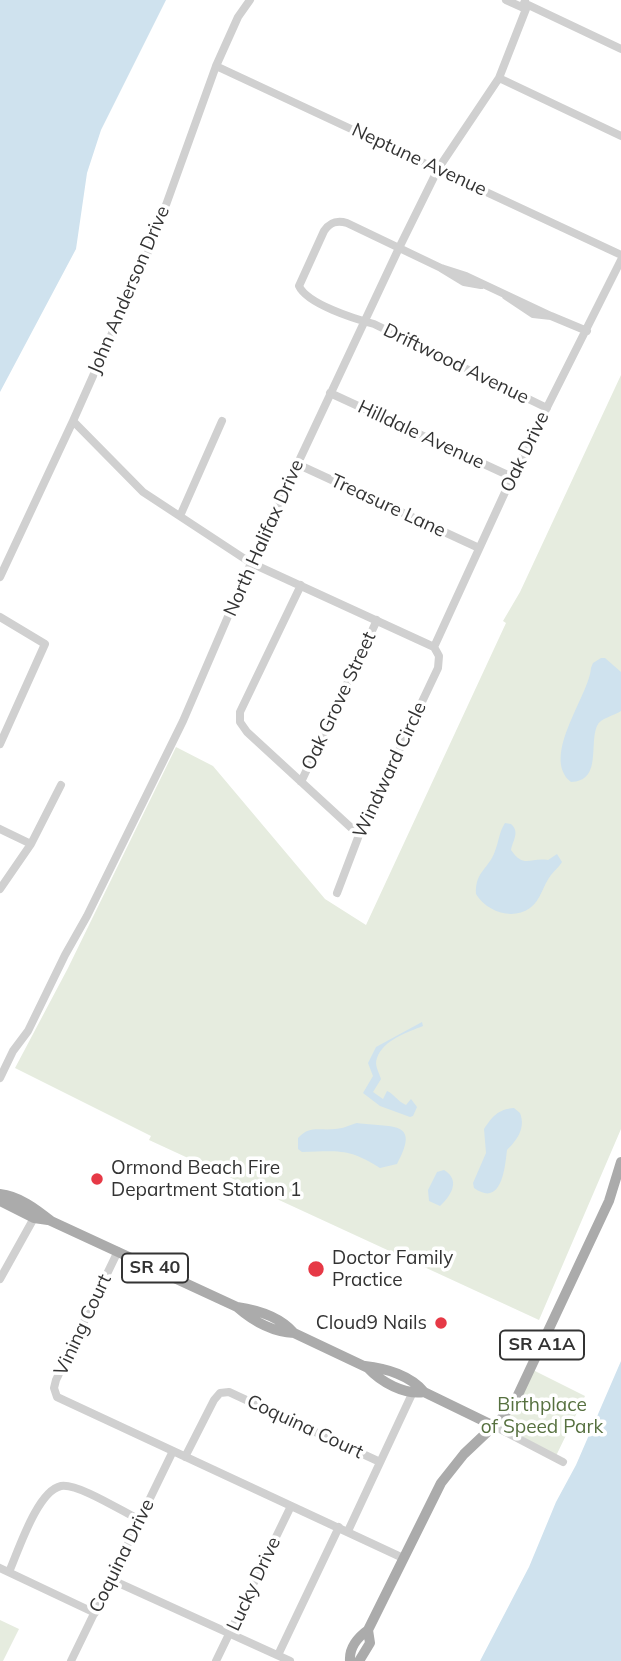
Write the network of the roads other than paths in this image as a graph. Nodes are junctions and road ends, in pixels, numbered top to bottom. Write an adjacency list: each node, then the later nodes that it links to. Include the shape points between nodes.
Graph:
1 (250, 0): 5 (street, John Anderson Drive)
2 (506, 0): 3 (street)
3 (525, 4): 4 (street); 6 (street, North Halifax Drive)
4 (621, 49)
5 (216, 66): 8 (street, Neptune Avenue); 15 (street, John Anderson Drive, via 153,241)
6 (499, 78): 7 (street); 8 (street, North Halifax Drive)
7 (621, 136)
8 (439, 169): 9 (street, North Halifax Drive); 10 (street, Neptune Avenue)
9 (399, 248): 11 (street, North Halifax Drive); 11 (street, Driftwood Avenue, via 347,223 333,222 300,279 306,296); 12 (street, via 466,276 533,314)
10 (621, 258): 12 (street, Oak Drive)
11 (365, 322): 13 (street, North Halifax Drive); 14 (street, Driftwood Avenue)
12 (587, 331): 14 (street, Oak Drive)
13 (330, 393): 17 (street, North Halifax Drive); 18 (street, Hilldale Avenue)
14 (547, 408): 18 (street, Oak Drive)
15 (73, 421): 19 (street, via 143,492); 22 (street, John Anderson Drive)
16 (222, 421): 19 (street)
17 (297, 464): 20 (street, Treasure Lane); 21 (street, North Halifax Drive)
18 (512, 477): 20 (street, Oak Drive)
19 (180, 516): 21 (street)
20 (479, 548): 26 (street, Oak Drive)
21 (251, 562): 23 (street); 35 (street, North Halifax Drive, via 141,808)
22 (0, 576)
23 (301, 586): 25 (street); 28 (street, via 240,712 240,722)
24 (0, 617): 27 (street, via 45,644)
25 (377, 620): 26 (street); 28 (street, Oak Grove Street)
26 (434, 647): 31 (street, Windward Circle, via 438,668)
27 (0, 744)
28 (301, 782): 31 (street)
29 (61, 785): 32 (street)
30 (0, 829): 32 (street)
31 (359, 835): 34 (street, Windward Circle)
32 (32, 844): 33 (street)
33 (0, 889)
34 (337, 893)
35 (0, 1077)
36 (621, 1162): 44 (main road, SR A1A, via 608,1201 532,1366 517,1397)
37 (0, 1194): 40 (main road, SR 40, via 36,1208)
38 (0, 1201): 39 (main road, SR 40)
39 (34, 1218): 40 (main road, SR 40); 42 (street)
40 (51, 1220): 41 (main road, SR 40)
41 (118, 1251): 43 (main road, SR 40, via 281,1333 295,1333 365,1366 417,1383); 45 (street, Vining Court, via 54,1388 64,1401)
42 (0, 1279)
43 (418, 1393): 44 (main road, SR 40); 47 (street)
44 (494, 1426): 48 (street); 53 (main road, SR A1A, via 441,1483)
45 (173, 1451): 46 (street); 50 (street, Coquina Drive)
46 (185, 1457): 47 (street, Coquina Court, via 214,1400 220,1392 229,1392); 49 (street)
47 (380, 1462): 52 (street)
48 (563, 1462)
49 (291, 1506): 51 (street); 58 (street, Lucky Drive)
50 (140, 1520): 54 (street, via 75,1488 61,1486 40,1502); 55 (street, Coquina Drive)
51 (339, 1527): 52 (street); 59 (street)
52 (348, 1531): 53 (street)
53 (403, 1558): 57 (main road, SR A1A)
54 (4, 1570): 56 (street)
55 (112, 1580): 56 (street, Coquina Drive); 58 (street)
56 (95, 1613): 60 (street, Coquina Drive)
57 (368, 1630): 63 (main road, SR A1A, via 358,1637); 64 (main road, SR A1A, via 370,1643)
58 (230, 1634): 59 (street); 61 (street, Lucky Drive)
59 (278, 1655): 62 (street)
60 (71, 1661)
61 (216, 1661)
62 (290, 1661)
63 (350, 1661)
64 (359, 1661)

